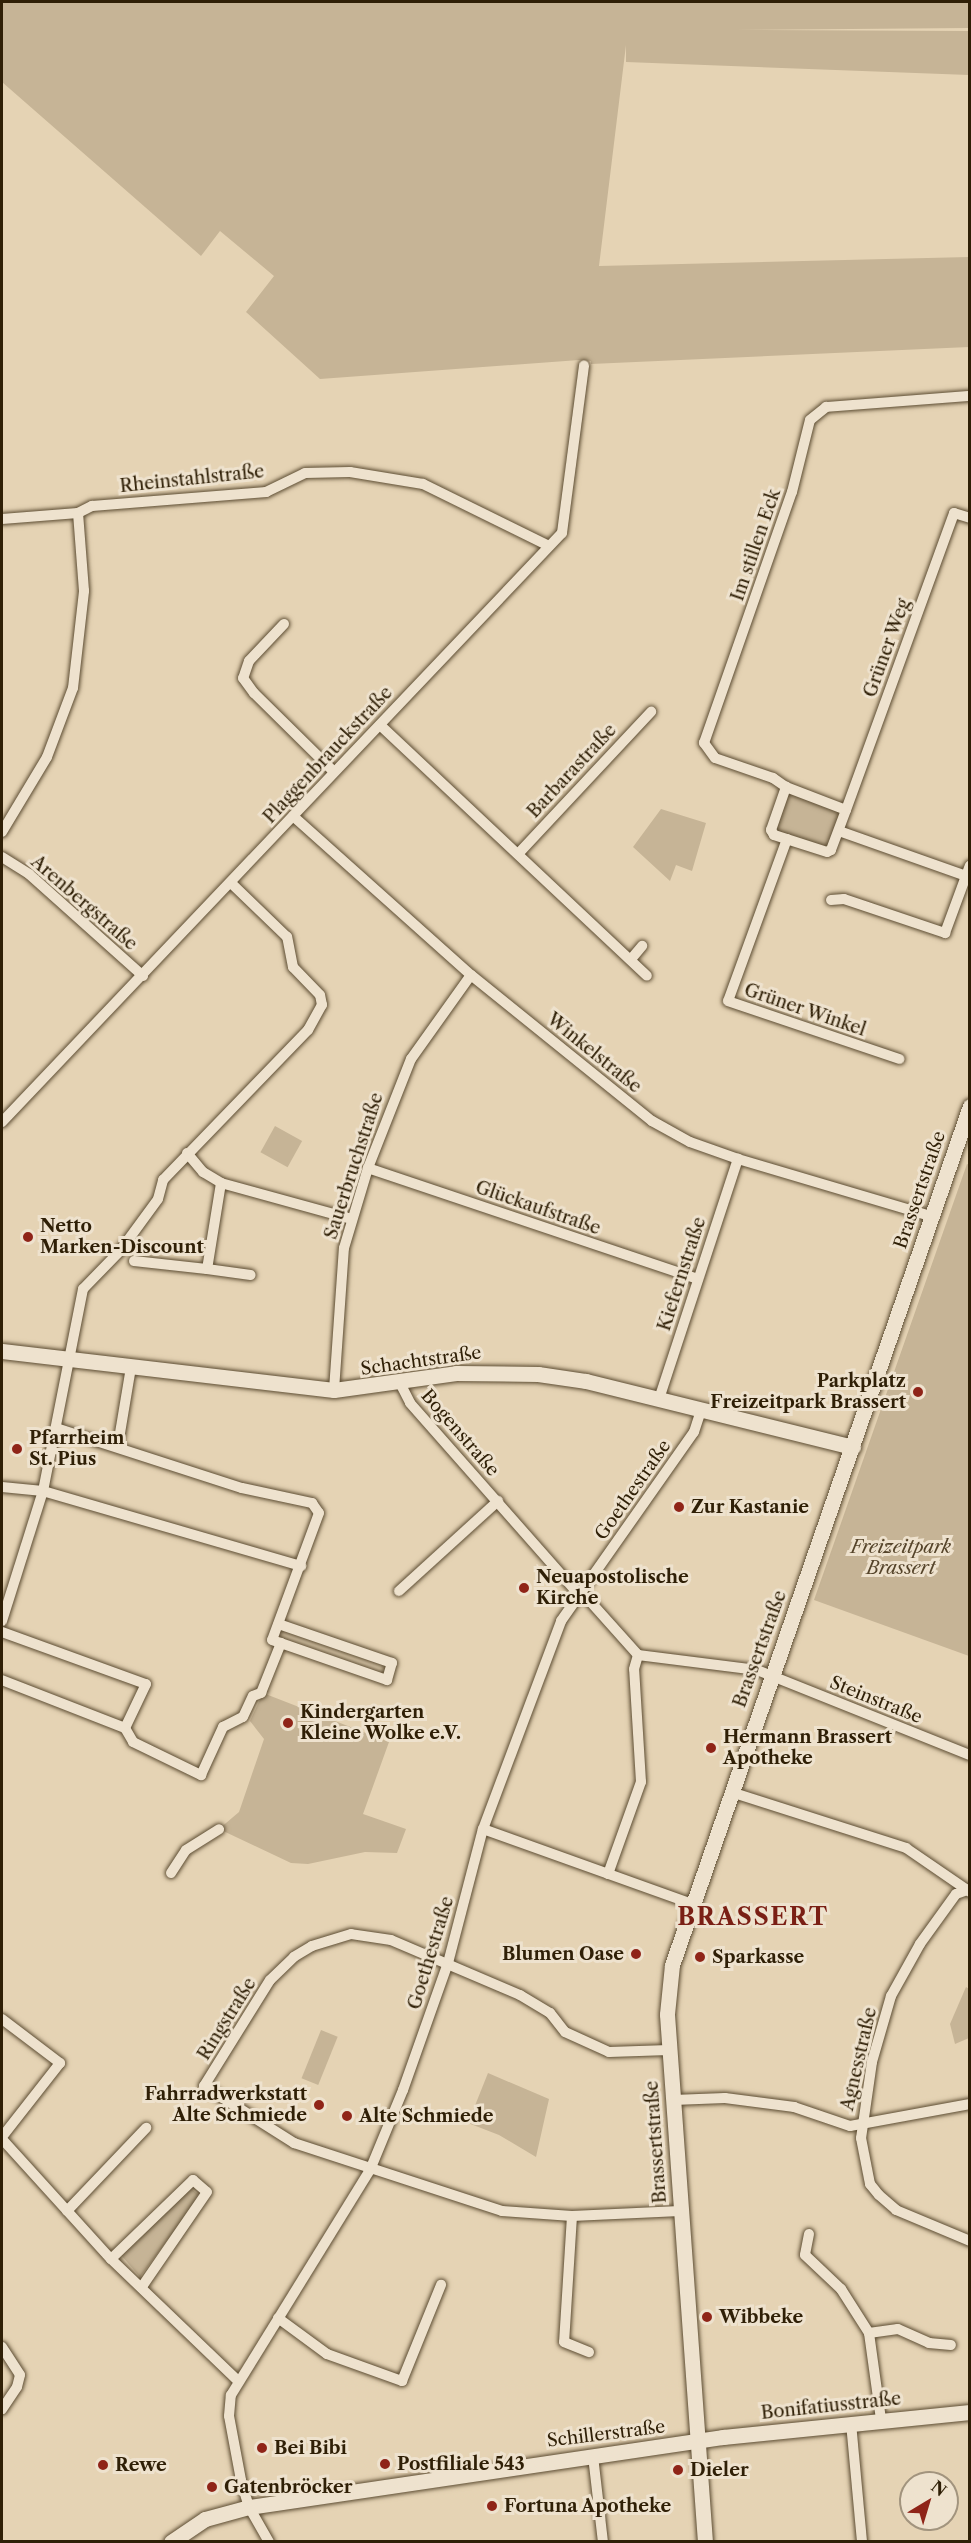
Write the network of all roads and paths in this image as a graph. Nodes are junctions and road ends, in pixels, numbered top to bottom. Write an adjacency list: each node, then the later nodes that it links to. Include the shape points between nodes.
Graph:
1 (584, 365): 6 (street, Plaggenbrauckstraße, via 562,533)
2 (969, 396): 11 (street, Im stillen Eck, via 826,408 810,420 792,492 704,743 715,758 773,778)
3 (78, 513): 5 (street, Rheinstahlstraße); 6 (street, Rheinstahlstraße, via 92,506 266,492 305,473 350,472 423,484); 15 (street, via 84,591 73,688 47,757)
4 (969, 518): 12 (street, Grüner Weg, via 954,513)
5 (2, 519)
6 (549, 546): 9 (street, Plaggenbrauckstraße)
7 (284, 624): 10 (street, via 249,661 243,678)
8 (651, 712): 17 (street, Barbarastraße)
9 (380, 725): 10 (street, Plaggenbrauckstraße); 17 (street)
10 (334, 772): 13 (street, Plaggenbrauckstraße)
11 (786, 787): 12 (street); 16 (street, via 771,830)
12 (846, 810): 14 (street, Grüner Weg)
13 (293, 816): 21 (street, Plaggenbrauckstraße); 25 (street, Winkelstraße)
14 (839, 831): 16 (street, Grüner Weg, via 826,852); 20 (street)
15 (2, 832)
16 (787, 839): 28 (street, Grüner Winkel, via 728,1001)
17 (518, 854): 24 (street)
18 (2, 857): 26 (street, Arenbergstraße, via 30,874)
19 (969, 865): 20 (street)
20 (967, 876): 22 (street, via 945,933 844,899)
21 (231, 883): 26 (street, Plaggenbrauckstraße); 31 (street, via 289,942 293,967 320,995 322,1005 308,1030)
22 (831, 900)
23 (642, 946): 24 (street)
24 (632, 958): 27 (street)
25 (471, 975): 32 (street, Winkelstraße, via 652,1121 690,1142); 33 (street, Sauerbruchstraße, via 411,1059)
26 (143, 976): 30 (street, Plaggenbrauckstraße, via 106,1009)
27 (647, 976)
28 (899, 1059)
29 (969, 1106): 35 (street, Brassertstraße)
30 (2, 1122)
31 (187, 1153): 34 (street, via 203,1172); 42 (street, via 163,1180 158,1199 120,1251 83,1289)
32 (738, 1159): 35 (street, Winkelstraße); 40 (street, Kiefernstraße)
33 (368, 1168): 36 (street, Sauerbruchstraße); 40 (street, Glückaufstraße)
34 (221, 1183): 36 (street); 38 (street)
35 (932, 1216): 50 (street, Brassertstraße)
36 (352, 1219): 45 (street, Sauerbruchstraße, via 344,1248)
37 (134, 1261): 38 (street)
38 (207, 1269): 39 (street)
39 (251, 1275)
40 (697, 1279): 46 (street, Kiefernstraße)
41 (2, 1351): 42 (street, Schachtstraße)
42 (71, 1359): 43 (street, Schachtstraße); 48 (street)
43 (131, 1367): 45 (street, Schachtstraße); 49 (street)
44 (400, 1383): 45 (street, Schachtstraße); 46 (street, Schachtstraße, via 456,1373 538,1374); 53 (street, Bogenstraße, via 410,1404)
45 (334, 1390)
46 (658, 1399): 47 (street, Schachtstraße)
47 (701, 1410): 50 (street, Schachtstraße); 56 (street, Goethestraße, via 694,1432)
48 (56, 1428): 49 (street); 52 (street)
49 (118, 1446): 54 (street, via 242,1488 307,1500 319,1513)
50 (852, 1447): 62 (street, Brassertstraße)
51 (2, 1487): 52 (street)
52 (44, 1491): 54 (street); 57 (street)
53 (498, 1501): 55 (street, Bogenstraße); 56 (street, Bogenstraße)
54 (301, 1566): 58 (street)
55 (399, 1591)
56 (579, 1595): 61 (street, Bogenstraße, via 588,1599); 68 (street, Goethestraße, via 561,1621)
57 (2, 1621)
58 (279, 1624): 60 (street); 60 (street, via 392,1663 387,1680)
59 (2, 1632): 64 (street, via 146,1684)
60 (277, 1642): 64 (street, via 261,1693 253,1696 243,1718 223,1727 201,1775 133,1742)
61 (638, 1655): 62 (street, via 757,1670); 70 (street, via 634,1669 641,1782)
62 (770, 1676): 65 (street, Steinstraße); 66 (street, Brassertstraße)
63 (2, 1680): 64 (street)
64 (125, 1728)
65 (969, 1755)
66 (731, 1792): 71 (street, via 906,1848); 72 (street, Brassertstraße)
67 (219, 1829): 69 (street, via 186,1850)
68 (483, 1829): 70 (street); 73 (street, Goethestraße)
69 (171, 1873)
70 (608, 1874): 72 (street)
71 (968, 1890): 78 (street, Agnesstraße, via 956,1894 920,1944 891,1996 872,2062)
72 (692, 1904): 75 (street, Brassertstraße, via 672,1965 667,2014)
73 (448, 1963): 75 (street, Ringstraße, via 520,1995 550,2013 565,2032 609,2052); 81 (street, Goethestraße, via 403,2091); 81 (street, Ringstraße, via 391,1940 351,1934 312,1946 270,1980 204,2086 294,2143)
74 (2, 2019): 80 (street, via 60,2063)
75 (669, 2050): 76 (street, Brassertstraße)
76 (674, 2100): 78 (street, via 759,2102 794,2107 850,2126); 83 (street, Brassertstraße)
77 (969, 2104): 78 (street)
78 (861, 2122): 86 (street, Agnesstraße, via 870,2184 879,2195 897,2210)
79 (146, 2128): 82 (street)
80 (2, 2138): 82 (street)
81 (370, 2170): 84 (street, Ringstraße, via 502,2211); 90 (street, Goethestraße)
82 (67, 2211): 87 (street)
83 (680, 2211): 84 (street, Ringstraße); 100 (street, Brassertstraße)
84 (572, 2216): 94 (street, via 564,2342)
85 (809, 2234): 91 (street, via 805,2255 841,2289)
86 (969, 2241)
87 (111, 2259): 89 (street); 89 (street, via 194,2180 207,2192)
88 (441, 2285): 90 (street, via 402,2381 327,2354)
89 (141, 2288): 95 (street)
90 (278, 2318): 95 (street, Goethestraße)
91 (869, 2333): 92 (street, via 898,2329 929,2343); 98 (street)
92 (951, 2345)
93 (2, 2347): 96 (street, via 20,2375)
94 (589, 2352)
95 (238, 2381): 102 (street, Goethestraße, via 230,2400 229,2416)
96 (2, 2409)
97 (969, 2412): 98 (street, Bonifatiusstraße)
98 (881, 2420): 99 (street, Bonifatiusstraße)
99 (851, 2424): 100 (street, Bonifatiusstraße); 107 (street)
100 (697, 2441): 101 (street, Schillerstraße); 106 (street, Brassertstraße)
101 (593, 2456): 102 (street, Schillerstraße); 105 (street)
102 (250, 2509): 103 (street, Schillerstraße, via 205,2519); 104 (street, Goethestraße)
103 (171, 2541)
104 (269, 2541)
105 (600, 2541)
106 (705, 2541)
107 (862, 2541)

